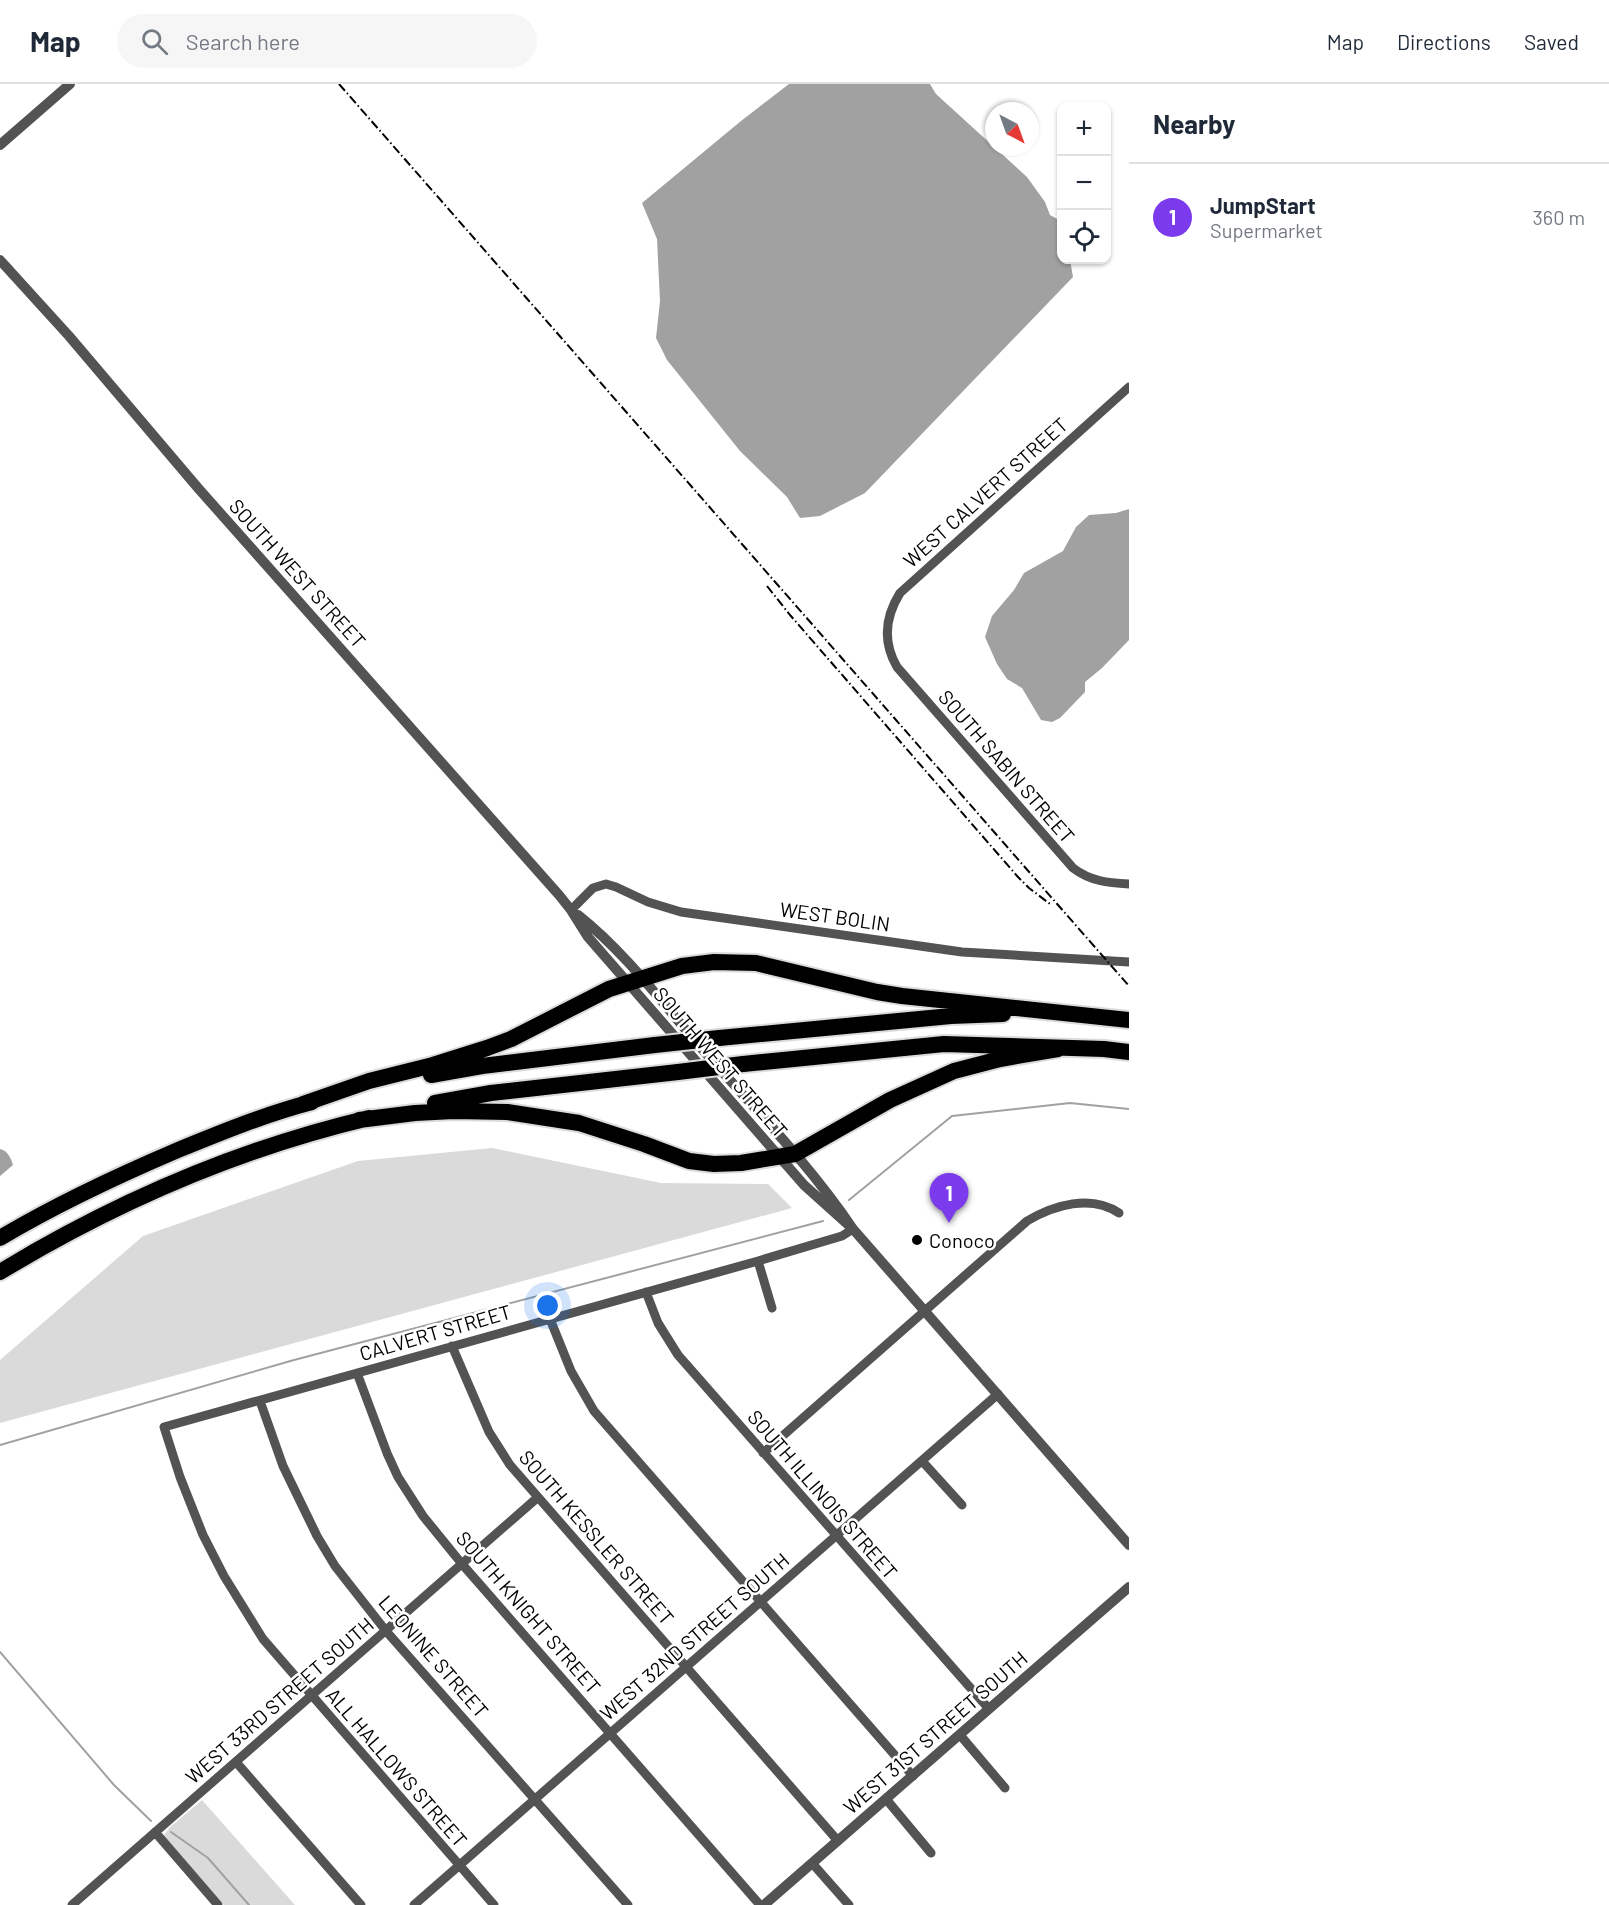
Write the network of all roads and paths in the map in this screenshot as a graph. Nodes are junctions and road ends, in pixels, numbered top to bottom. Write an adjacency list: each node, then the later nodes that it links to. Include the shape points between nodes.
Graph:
1 (70, 84): 2 (street)
2 (0, 145)
3 (0, 260): 7 (street, SOUTH WEST STREET)
4 (1129, 387): 5 (street, WEST CALVERT STREET, via 900,593 889,615)
5 (886, 637): 6 (street, SOUTH SABIN STREET, via 897,667 1073,868 1107,884)
6 (1129, 884)
7 (571, 910): 8 (street, WEST BOLIN, via 593,888 606,884 681,912 962,952); 9 (street, SOUTH WEST STREET, via 595,929)
8 (1129, 962)
9 (635, 981): 10 (highway, via 682,966 756,963 877,992); 14 (highway, via 609,989 488,1048); 16 (street, SOUTH WEST STREET)
10 (1058, 1012): 11 (highway); 14 (highway, bridge, via 951,1016 655,1045 442,1072)
11 (1129, 1020)
12 (1058, 1049): 13 (highway); 15 (highway, bridge, via 944,1044 743,1064 491,1093); 16 (highway, via 971,1065 934,1079)
13 (1129, 1052)
14 (303, 1104): 19 (highway, via 142,1165)
15 (359, 1120): 16 (highway, via 415,1113 507,1112 579,1123 689,1161 727,1164); 21 (highway, via 301,1136 180,1180 103,1215)
16 (787, 1155): 18 (street, SOUTH WEST STREET, via 804,1185)
17 (1119, 1214): 24 (street, via 1108,1206 1085,1203 1046,1209 1004,1240)
18 (853, 1229): 20 (street, CALVERT STREET, via 842,1236); 24 (street, SOUTH WEST STREET)
19 (0, 1238)
20 (758, 1261): 22 (street, CALVERT STREET); 23 (street)
21 (0, 1272)
22 (646, 1292): 25 (street, CALVERT STREET); 31 (street, SOUTH ILLINOIS STREET, via 672,1348)
23 (772, 1308)
24 (926, 1311): 28 (street, SOUTH WEST STREET); 31 (street)
25 (549, 1319): 26 (street, CALVERT STREET); 39 (street, via 589,1404)
26 (452, 1346): 27 (street, CALVERT STREET); 33 (street, SOUTH KESSLER STREET, via 489,1432)
27 (357, 1373): 29 (street, CALVERT STREET); 37 (street, SOUTH KNIGHT STREET, via 398,1477)
28 (998, 1394): 32 (street, WEST 32ND STREET SOUTH); 36 (street, SOUTH WEST STREET)
29 (260, 1401): 30 (street, CALVERT STREET); 40 (street, LEONINE STREET, via 283,1466 317,1536 335,1566)
30 (164, 1427): 42 (street, ALL HALLOWS STREET, via 195,1517 222,1573 263,1639)
31 (763, 1453): 35 (street, SOUTH ILLINOIS STREET)
32 (922, 1461): 34 (street); 35 (street, WEST 32ND STREET SOUTH)
33 (537, 1498): 37 (street, WEST 33RD STREET SOUTH); 41 (street, SOUTH KESSLER STREET)
34 (962, 1505)
35 (837, 1535): 39 (street, WEST 32ND STREET SOUTH); 43 (street, SOUTH ILLINOIS STREET)
36 (1129, 1545)
37 (462, 1564): 40 (street, WEST 33RD STREET SOUTH); 44 (street, SOUTH KNIGHT STREET)
38 (1129, 1587): 43 (street, WEST 31ST STREET SOUTH)
39 (760, 1602): 41 (street, WEST 32ND STREET SOUTH); 47 (street)
40 (386, 1630): 42 (street, WEST 33RD STREET SOUTH); 49 (street, LEONINE STREET)
41 (686, 1667): 44 (street, WEST 32ND STREET SOUTH); 52 (street, SOUTH KESSLER STREET)
42 (311, 1696): 46 (street, WEST 33RD STREET SOUTH); 55 (street, ALL HALLOWS STREET)
43 (989, 1709): 45 (street, WEST 31ST STREET SOUTH)
44 (611, 1733): 49 (street, WEST 32ND STREET SOUTH); 62 (street, SOUTH KNIGHT STREET)
45 (960, 1735): 47 (street, WEST 31ST STREET SOUTH); 48 (street)
46 (236, 1762): 51 (street, WEST 33RD STREET SOUTH); 58 (street)
47 (913, 1776): 50 (street, WEST 31ST STREET SOUTH)
48 (1005, 1788)
49 (536, 1799): 55 (street, WEST 32ND STREET SOUTH); 61 (street, LEONINE STREET)
50 (886, 1799): 52 (street, WEST 31ST STREET SOUTH); 53 (street)
51 (155, 1832): 56 (street, WEST 33RD STREET SOUTH); 57 (street)
52 (838, 1841): 54 (street, WEST 31ST STREET SOUTH)
53 (931, 1853)
54 (812, 1863): 62 (street, WEST 31ST STREET SOUTH); 63 (street)
55 (459, 1866): 59 (street, WEST 32ND STREET SOUTH); 60 (street, ALL HALLOWS STREET)
56 (79, 1903)
57 (218, 1905)
58 (361, 1905)
59 (414, 1905)
60 (494, 1905)
61 (628, 1905)
62 (762, 1905)
63 (849, 1905)

